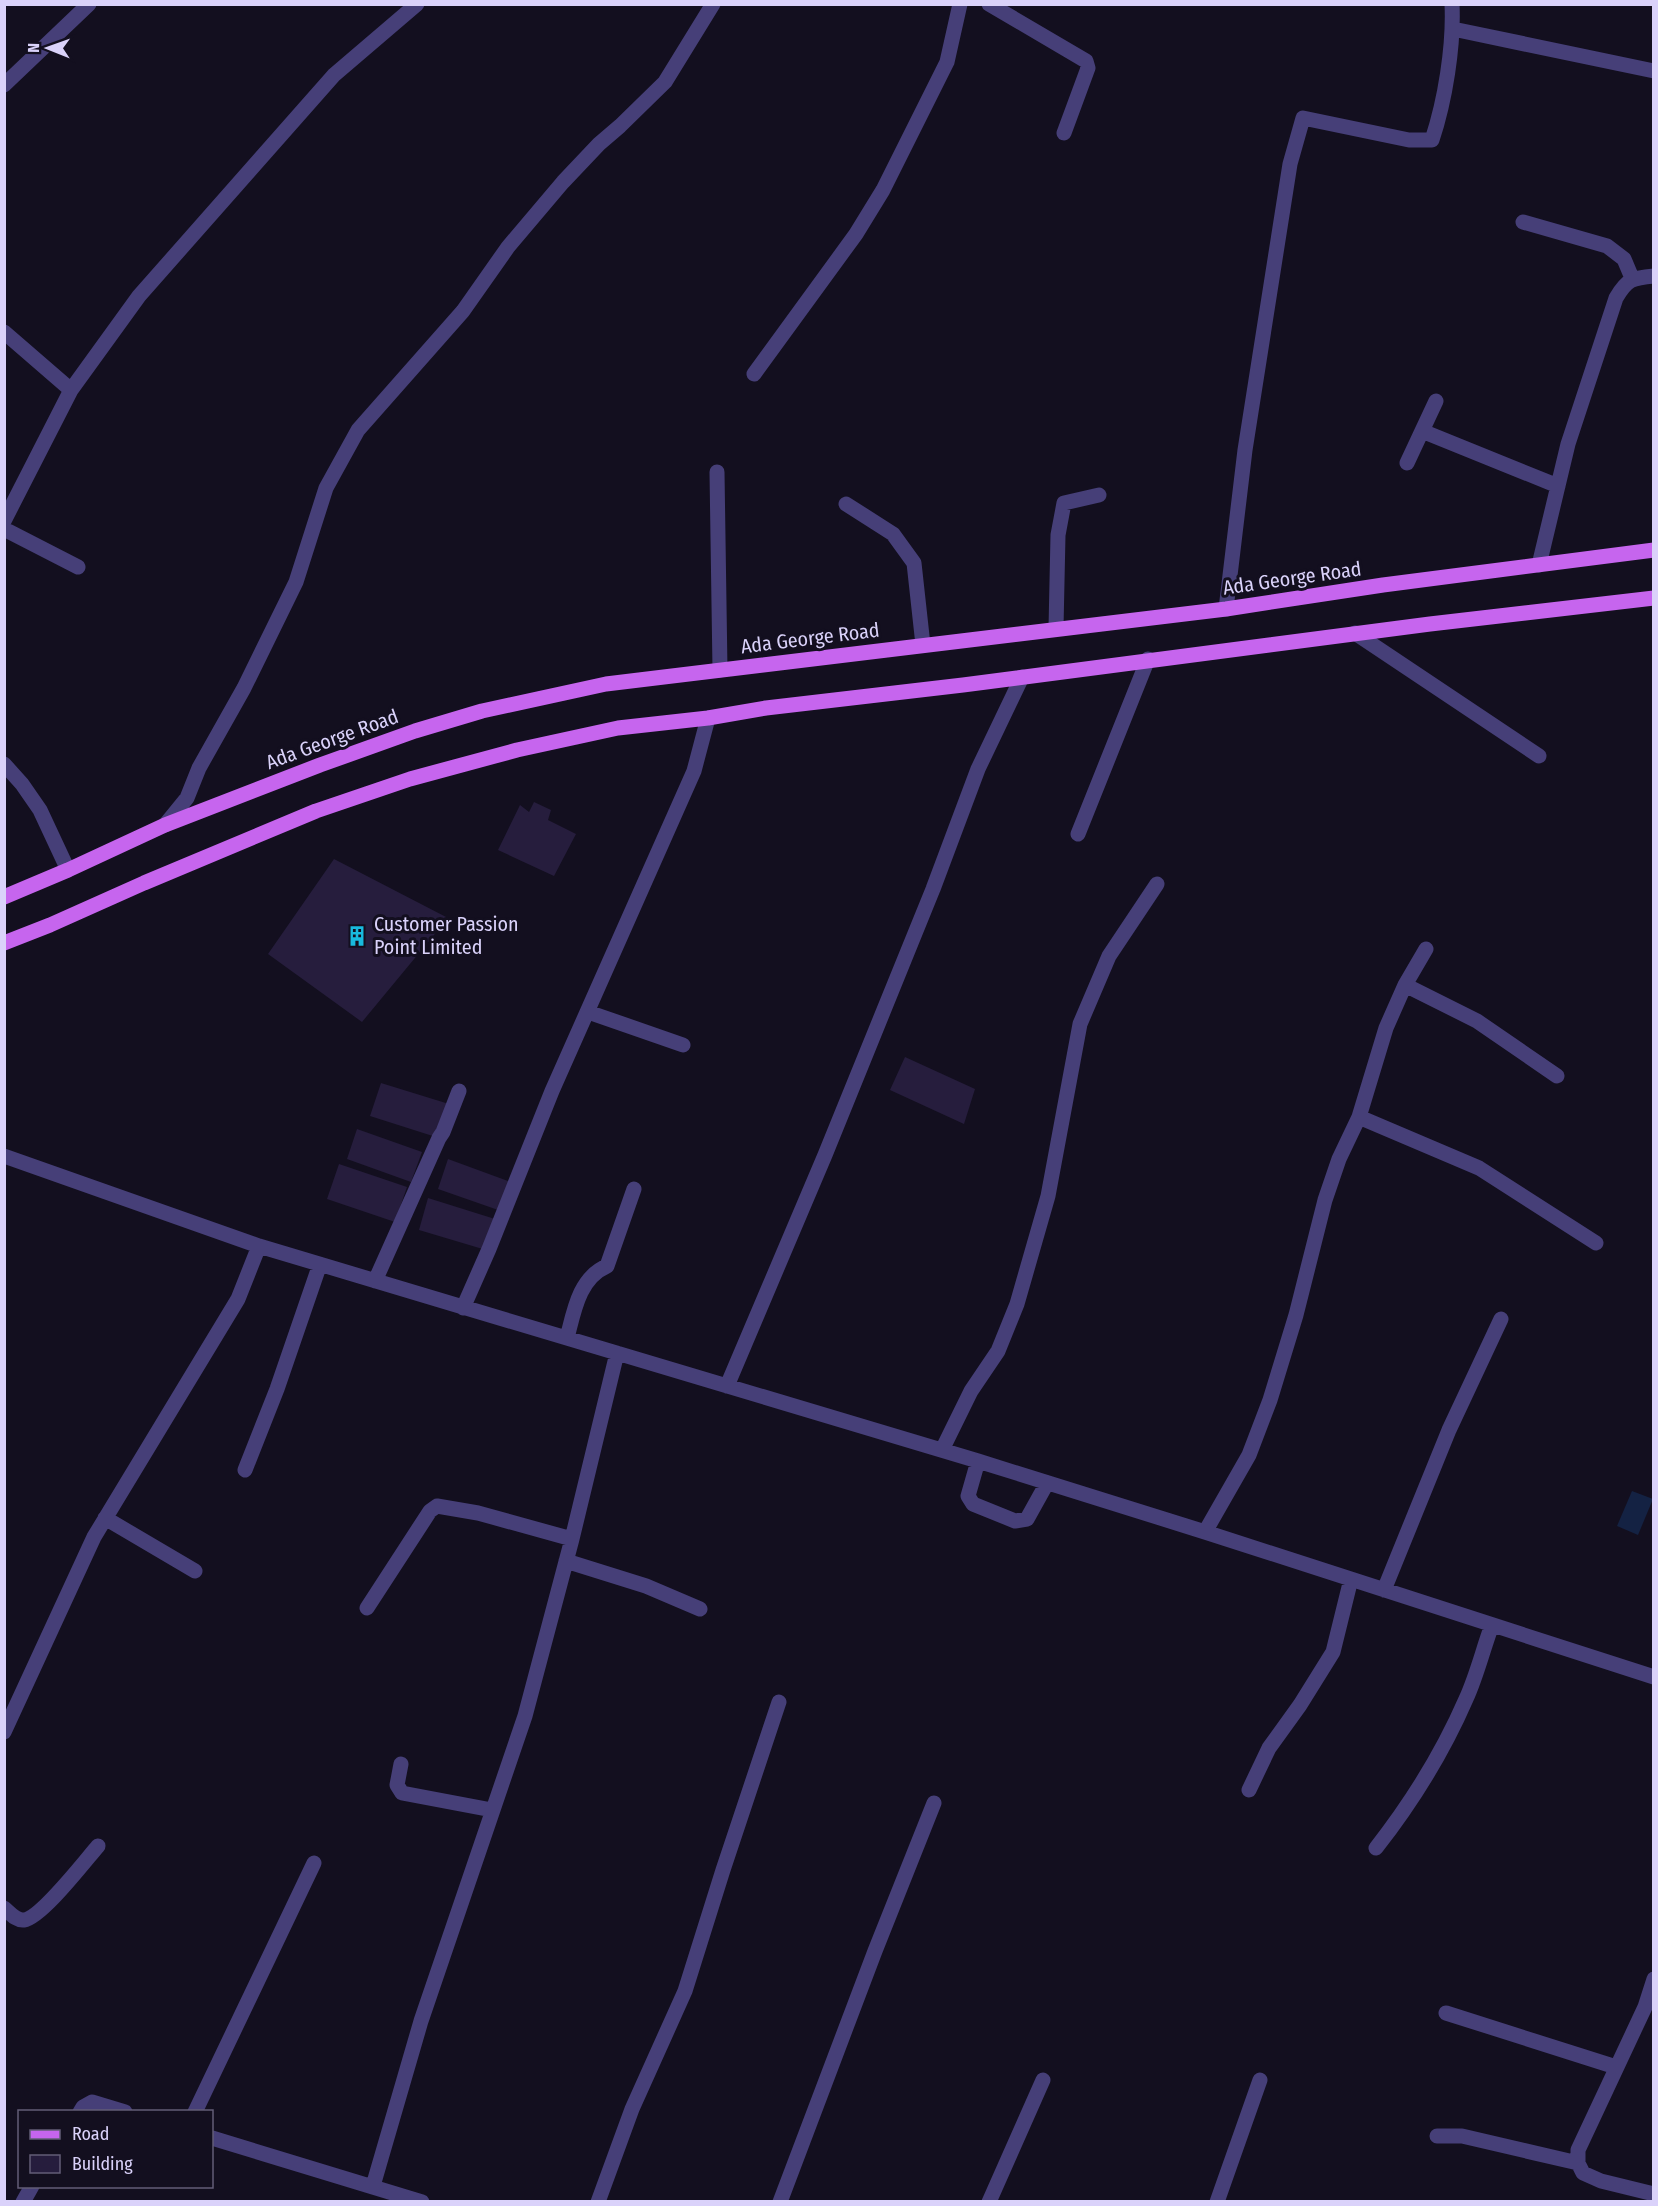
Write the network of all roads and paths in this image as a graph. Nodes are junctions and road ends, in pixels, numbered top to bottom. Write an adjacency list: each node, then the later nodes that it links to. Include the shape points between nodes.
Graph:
1 (89, 4): 9 (street)
2 (417, 4): 16 (street, via 334,75 139,296)
3 (713, 4): 40 (street, via 665,82 563,182 508,247 463,311 358,430 326,488 296,582 187,798)
4 (960, 4): 15 (street, via 947,62 883,190 856,234)
5 (989, 4): 10 (street, via 1086,61 1088,68)
6 (1452, 4): 7 (street)
7 (1453, 28): 8 (street); 30 (street, via 1439,120 1432,140 1409,140 1303,118 1290,164 1245,450)
8 (1653, 71)
9 (4, 85)
10 (1065, 133)
11 (1523, 222): 13 (street, via 1607,246 1624,259)
12 (1653, 276): 13 (street)
13 (1632, 279): 21 (street, via 1616,298)
14 (4, 332): 16 (street)
15 (754, 374)
16 (71, 390): 24 (street)
17 (1436, 401): 18 (street)
18 (1422, 431): 19 (street); 21 (street)
19 (1407, 463)
20 (717, 472): 35 (street)
21 (1558, 486): 27 (street)
22 (1099, 495): 31 (street, via 1064,503 1058,535)
23 (846, 504): 33 (street, via 892,534 914,562)
24 (4, 521)
25 (4, 529): 28 (street)
26 (1653, 549): 27 (main road, Ada George Road)
27 (1539, 564): 30 (main road, Ada George Road)
28 (78, 567)
29 (1653, 598): 32 (main road)
30 (1226, 609): 31 (main road, Ada George Road)
31 (1056, 628): 33 (main road, Ada George Road)
32 (1355, 633): 34 (main road); 38 (street)
33 (923, 645): 35 (main road, Ada George Road)
34 (1148, 659): 36 (main road); 41 (street)
35 (720, 670): 40 (main road, Ada George Road, via 606,684 482,711 320,765)
36 (1022, 677): 37 (main road); 63 (street, via 978,769 825,1155)
37 (708, 718): 45 (main road, via 618,728 410,779 316,811); 48 (street, via 694,771)
38 (1539, 756)
39 (4, 764): 42 (street, via 40,810)
40 (165, 825): 42 (main road, Ada George Road)
41 (1078, 834)
42 (69, 870): 44 (main road, Ada George Road)
43 (1157, 884): 64 (street, via 1109,956 1080,1024 1048,1196 1017,1304 998,1351 971,1391)
44 (4, 897)
45 (4, 943)
46 (1426, 949): 47 (street)
47 (1405, 985): 50 (street, via 1478,1021); 52 (street, via 1386,1028)
48 (588, 1012): 49 (street); 59 (street)
49 (683, 1045)
50 (1557, 1076)
51 (459, 1091): 58 (street)
52 (1359, 1117): 55 (street, via 1479,1168); 69 (street, via 1325,1200 1270,1400 1249,1455)
53 (4, 1156): 56 (street)
54 (634, 1189): 61 (street, via 607,1266 595,1271 577,1297)
55 (1596, 1244)
56 (259, 1246): 57 (street); 68 (street, via 238,1299)
57 (320, 1264): 58 (street); 66 (street)
58 (375, 1281): 59 (street)
59 (463, 1308): 61 (street)
60 (1501, 1319): 74 (street, via 1449,1430)
61 (567, 1338): 62 (street)
62 (617, 1353): 63 (street); 70 (street)
63 (727, 1386): 64 (street)
64 (942, 1450): 65 (street)
65 (978, 1461): 67 (street); 67 (street, via 968,1496 973,1504 1015,1521 1027,1519)
66 (244, 1470)
67 (1047, 1483): 69 (street)
68 (105, 1518): 72 (street); 80 (street)
69 (1205, 1532): 73 (street)
70 (572, 1539): 71 (street); 75 (street, via 437,1506)
71 (566, 1562): 76 (street, via 646,1586); 84 (street, via 525,1716)
72 (195, 1571)
73 (1351, 1579): 74 (street); 82 (street, via 1333,1652 1269,1748)
74 (1384, 1590): 77 (street)
75 (367, 1608)
76 (700, 1609)
77 (1492, 1625): 78 (street); 86 (street, via 1449,1735)
78 (1653, 1677)
79 (779, 1702): 105 (street, via 685,1991 632,2109)
80 (4, 1732)
81 (401, 1764): 84 (street, via 398,1785 402,1793)
82 (1250, 1790)
83 (934, 1803): 106 (street)
84 (492, 1810): 100 (street, via 421,2021)
85 (98, 1846): 88 (street, via 33,1916 17,1919)
86 (1376, 1848)
87 (314, 1863): 96 (street)
88 (4, 1908)
89 (1653, 1979): 91 (street, via 1645,2007)
90 (1446, 2013): 91 (street)
91 (1616, 2067): 99 (street, via 1578,2150)
92 (1043, 2080): 107 (street)
93 (1260, 2080): 108 (street)
94 (81, 2110): 95 (street, via 92,2102)
95 (118, 2110)
96 (196, 2110)
97 (1437, 2136): 99 (street, via 1462,2136)
98 (213, 2138): 100 (street)
99 (1578, 2163): 102 (street, via 1582,2173 1600,2181)
100 (373, 2186): 104 (street)
101 (31, 2188): 103 (street)
102 (1653, 2194)
103 (22, 2202)
104 (422, 2202)
105 (598, 2202)
106 (780, 2202)
107 (989, 2202)
108 (1217, 2202)

